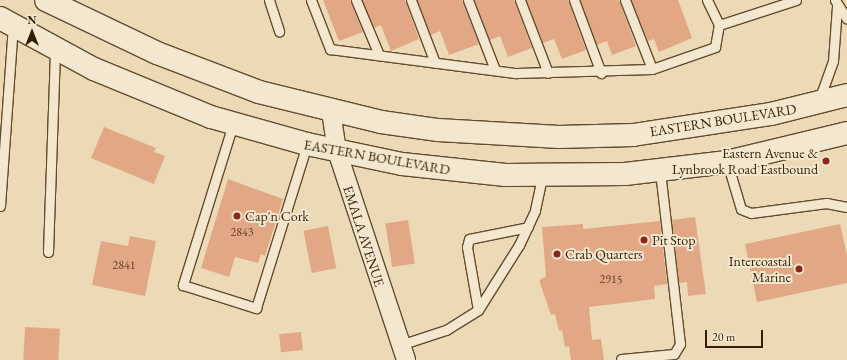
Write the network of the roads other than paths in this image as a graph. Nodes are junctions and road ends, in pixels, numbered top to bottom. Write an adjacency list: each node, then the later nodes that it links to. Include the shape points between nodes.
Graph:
1 (46, 0): 26 (main road, EASTERN BOULEVARD, via 213,76 259,92)
2 (269, 0): 16 (lane)
3 (311, 0): 18 (lane, via 330,49)
4 (356, 0): 18 (lane)
5 (411, 0): 19 (lane)
6 (468, 0): 21 (lane)
7 (520, 0): 22 (lane)
8 (574, 0): 23 (lane)
9 (625, 0): 20 (lane)
10 (707, 0): 15 (lane)
11 (796, 0): 15 (lane)
12 (836, 3): 13 (lane); 25 (lane, via 833,61)
13 (847, 18)
14 (7, 22): 17 (main road, EASTERN BOULEVARD); 34 (lane)
15 (719, 25): 20 (lane, via 715,47)
16 (279, 31)
17 (55, 49): 27 (main road, EASTERN BOULEVARD, via 148,92); 37 (lane)
18 (379, 55): 19 (lane)
19 (435, 62): 21 (lane)
20 (652, 69): 23 (lane)
21 (495, 70): 22 (lane)
22 (548, 73): 23 (lane)
23 (601, 73)
24 (847, 95): 25 (main road, EASTERN BOULEVARD)
25 (818, 103): 26 (main road, EASTERN BOULEVARD, via 705,126 633,135 559,137 438,130)
26 (331, 111): 30 (street, EMALA AVENUE)
27 (233, 124): 29 (main road, EASTERN BOULEVARD); 29 (lane, via 183,285 256,308)
28 (847, 133): 31 (main road, EASTERN BOULEVARD)
29 (307, 144): 30 (main road, EASTERN BOULEVARD)
30 (337, 151): 33 (main road, EASTERN BOULEVARD, via 457,171); 39 (street, EMALA AVENUE)
31 (727, 162): 32 (main road, EASTERN BOULEVARD); 35 (lane, via 741,208 761,214 826,203)
32 (660, 171): 33 (main road, EASTERN BOULEVARD); 40 (lane, via 680,344 674,354)
33 (542, 176): 36 (lane, via 536,210)
34 (0, 206)
35 (847, 206)
36 (528, 227): 38 (lane); 38 (lane, via 469,239 467,247)
37 (48, 252)
38 (478, 310): 39 (lane)
39 (403, 352)
40 (621, 359)

